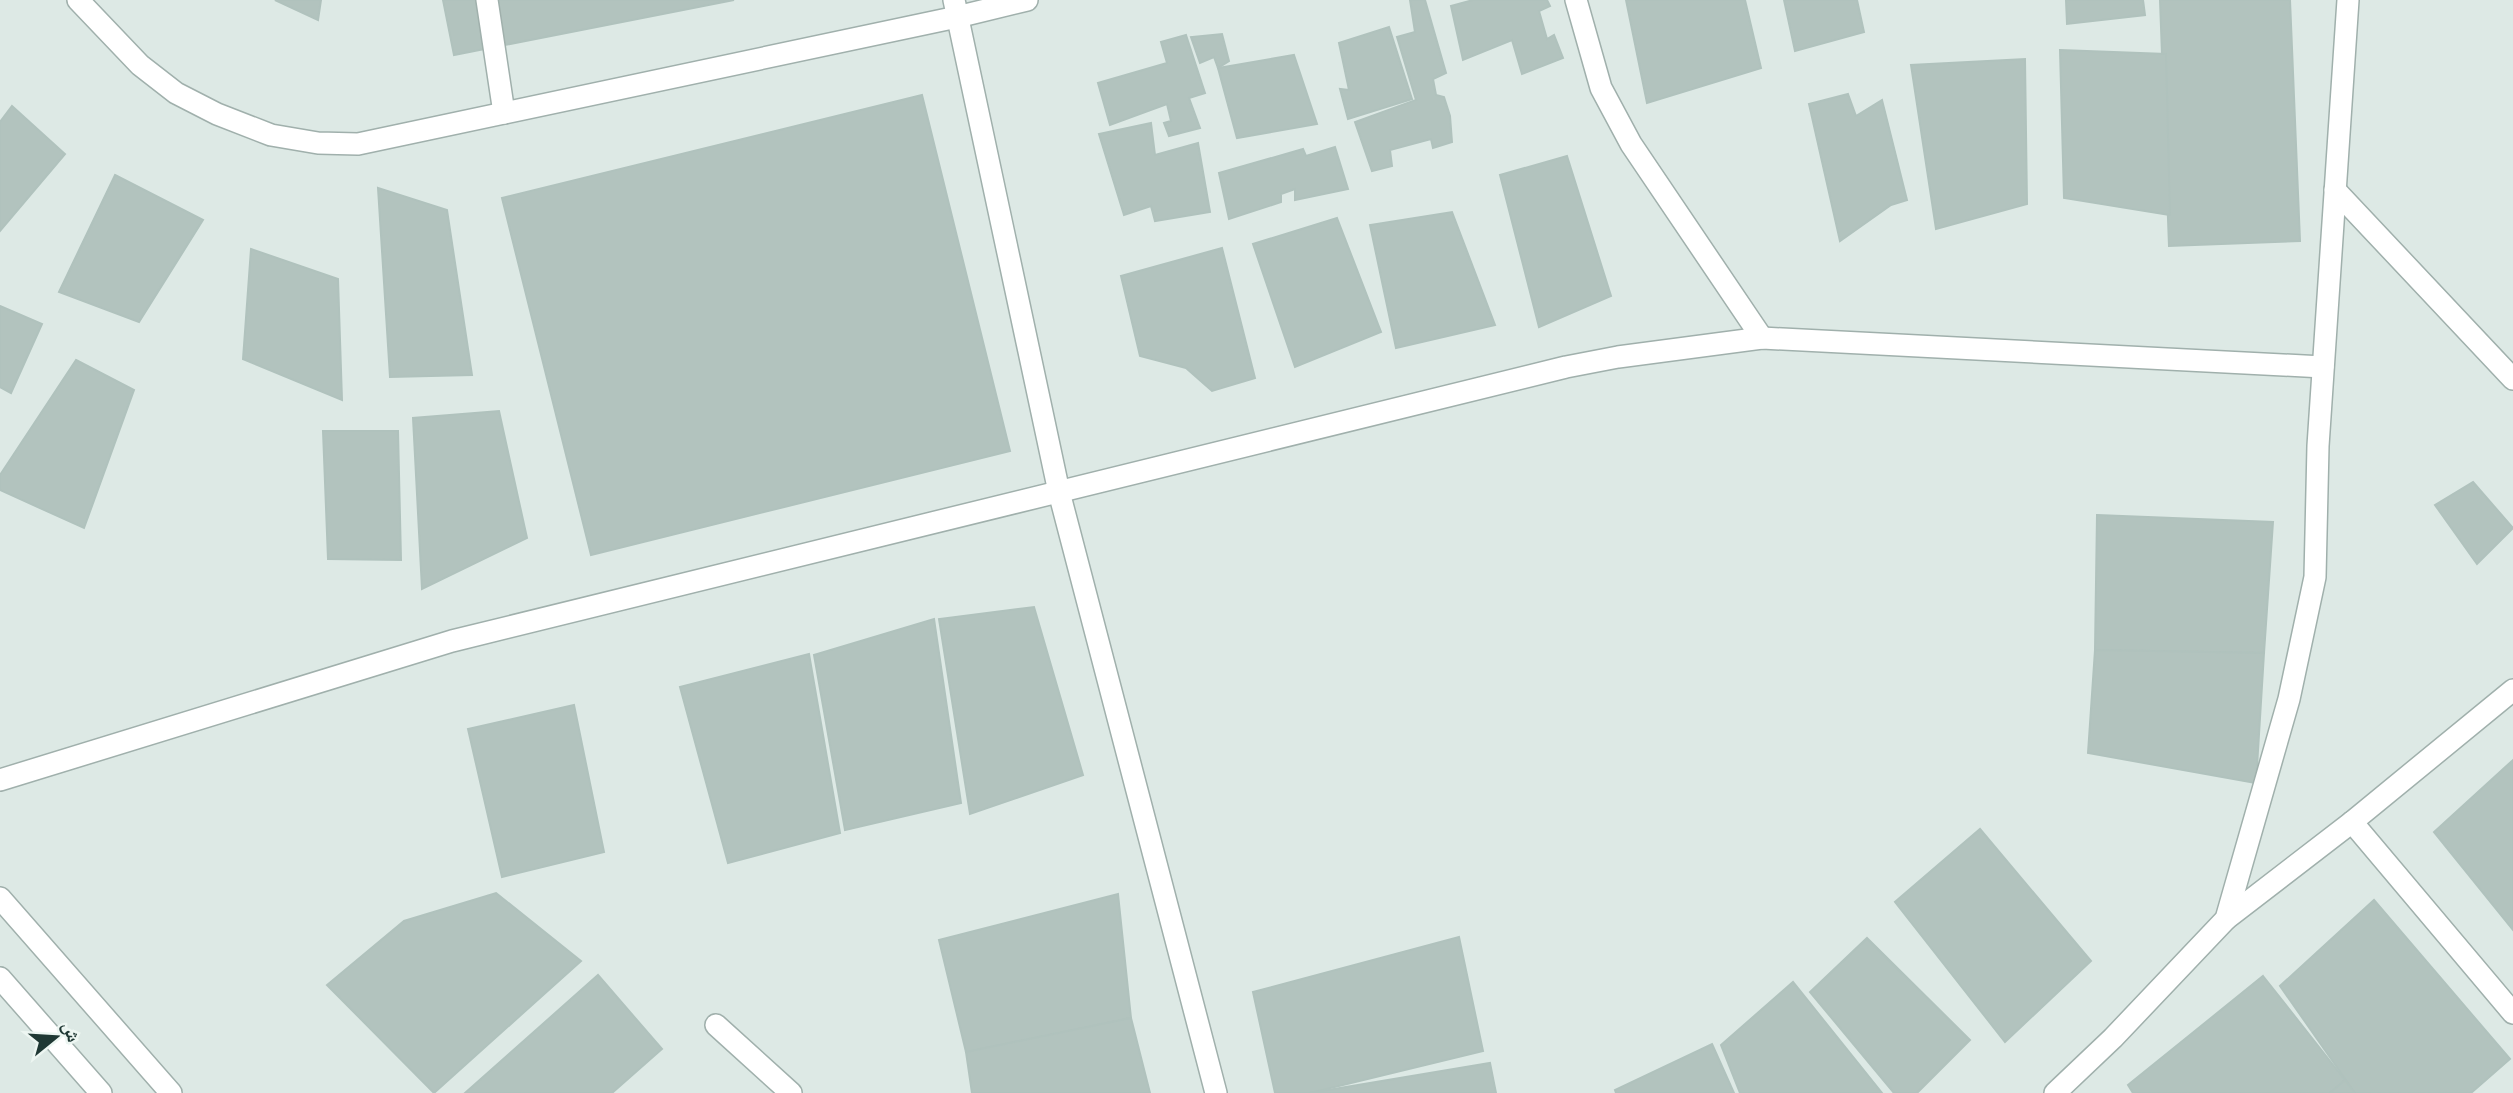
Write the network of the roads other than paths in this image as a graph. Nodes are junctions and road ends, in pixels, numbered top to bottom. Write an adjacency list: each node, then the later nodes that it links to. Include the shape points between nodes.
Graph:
1 (78, 0): 7 (street, via 140,65 176,93 271,135 358,144)
2 (487, 0): 7 (street)
3 (1027, 0): 6 (street)
4 (1576, 0): 9 (street, via 1601,88 1614,116)
5 (2348, 0): 8 (street)
6 (956, 8): 7 (street); 12 (street)
7 (504, 113)
8 (2335, 191): 10 (street); 11 (street)
9 (1762, 338): 10 (street); 12 (street, via 1566,367)
10 (2323, 367): 17 (street, via 2315,576 2289,699)
11 (2513, 379)
12 (1059, 492): 14 (street, via 453,641); 24 (street)
13 (2513, 690): 15 (street)
14 (0, 780)
15 (2353, 822): 17 (street); 19 (street)
16 (0, 898): 22 (street)
17 (2226, 919): 25 (street)
18 (0, 978): 21 (street)
19 (2513, 1013)
20 (716, 1025): 23 (street)
21 (101, 1093)
22 (171, 1093)
23 (791, 1093)
24 (1216, 1093)
25 (2055, 1093)

